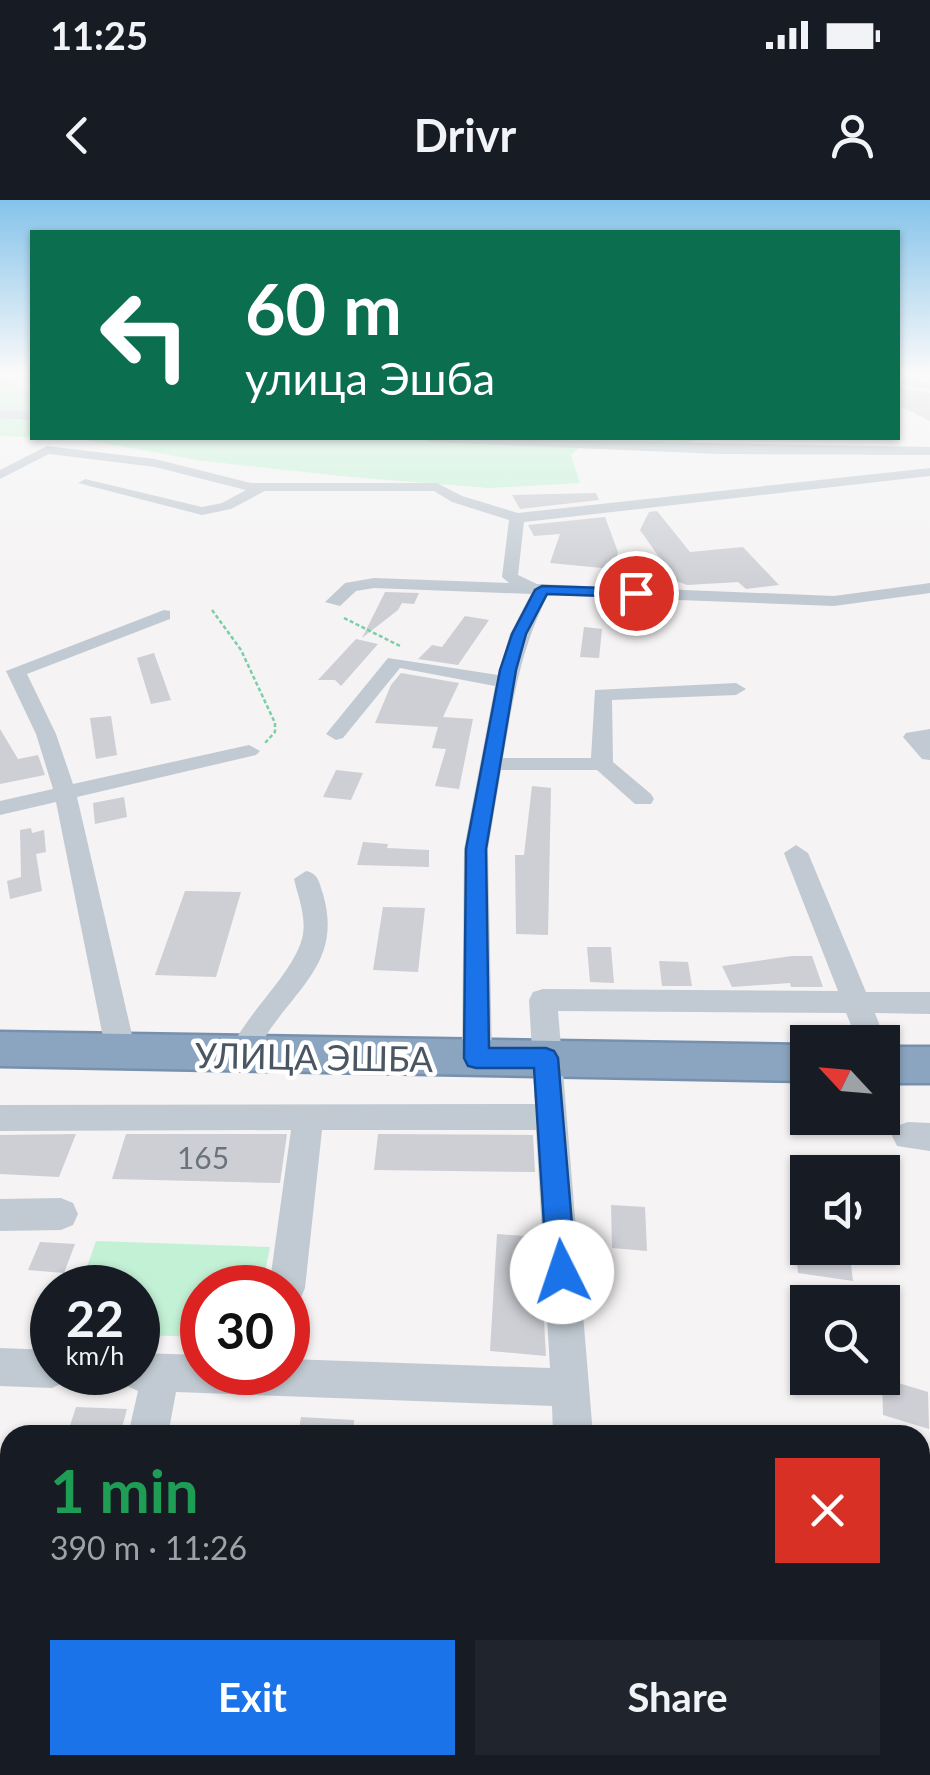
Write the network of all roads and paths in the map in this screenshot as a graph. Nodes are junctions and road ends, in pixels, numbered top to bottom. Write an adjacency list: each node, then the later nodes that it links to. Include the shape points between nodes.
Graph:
1 (634, 446): 2 (street)
2 (930, 450)
3 (930, 472): 7 (street)
4 (0, 475): 6 (street, via 47,450 154,463)
5 (85, 484): 6 (street, via 202,511)
6 (262, 487): 7 (street, via 437,487)
7 (517, 518): 9 (street, via 510,577)
8 (930, 588): 9 (street, via 834,601)
9 (538, 590): 11 (street, via 374,583 351,587); 14 (street)
10 (212, 610): 18 (path, via 241,650 275,723 270,740)
11 (339, 610): 13 (path, via 403,648)
12 (164, 615): 22 (street, via 16,671 46,734)
13 (395, 662): 14 (street); 16 (street)
14 (506, 682): 20 (street)
15 (736, 690): 21 (street, via 602,694)
16 (336, 734)
17 (930, 735): 19 (street, via 913,736)
18 (249, 750): 22 (street)
19 (930, 754)
20 (492, 764): 21 (street); 33 (street, via 476,849)
21 (602, 764): 23 (street)
22 (64, 794): 24 (street); 31 (street)
23 (643, 799)
24 (0, 808)
25 (796, 853): 27 (street)
26 (306, 879): 32 (street, via 316,938 248,1036)
27 (856, 1002): 28 (street); 29 (street); 34 (street, via 543,1000)
28 (930, 1003)
29 (865, 1025)
30 (0, 1048): 31 (highway, УЛИЦА ЭШБА)
31 (121, 1052): 32 (highway, УЛИЦА ЭШБА)
32 (243, 1055): 33 (highway, УЛИЦА ЭШБА)
33 (476, 1058): 34 (highway, УЛИЦА ЭШБА)
34 (546, 1058): 35 (highway, УЛИЦА ЭШБА); 39 (street)
35 (790, 1063)
36 (900, 1064): 37 (highway)
37 (930, 1065)
38 (308, 1117): 39 (street); 40 (street); 43 (street)
39 (550, 1117): 47 (street)
40 (0, 1118)
41 (61, 1214): 42 (street)
42 (0, 1215)
43 (290, 1265)
44 (0, 1367): 45 (street)
45 (30, 1368)
46 (310, 1377): 47 (street)
47 (570, 1388): 50 (street)
48 (149, 1395): 49 (street)
49 (148, 1425)
50 (572, 1425)

